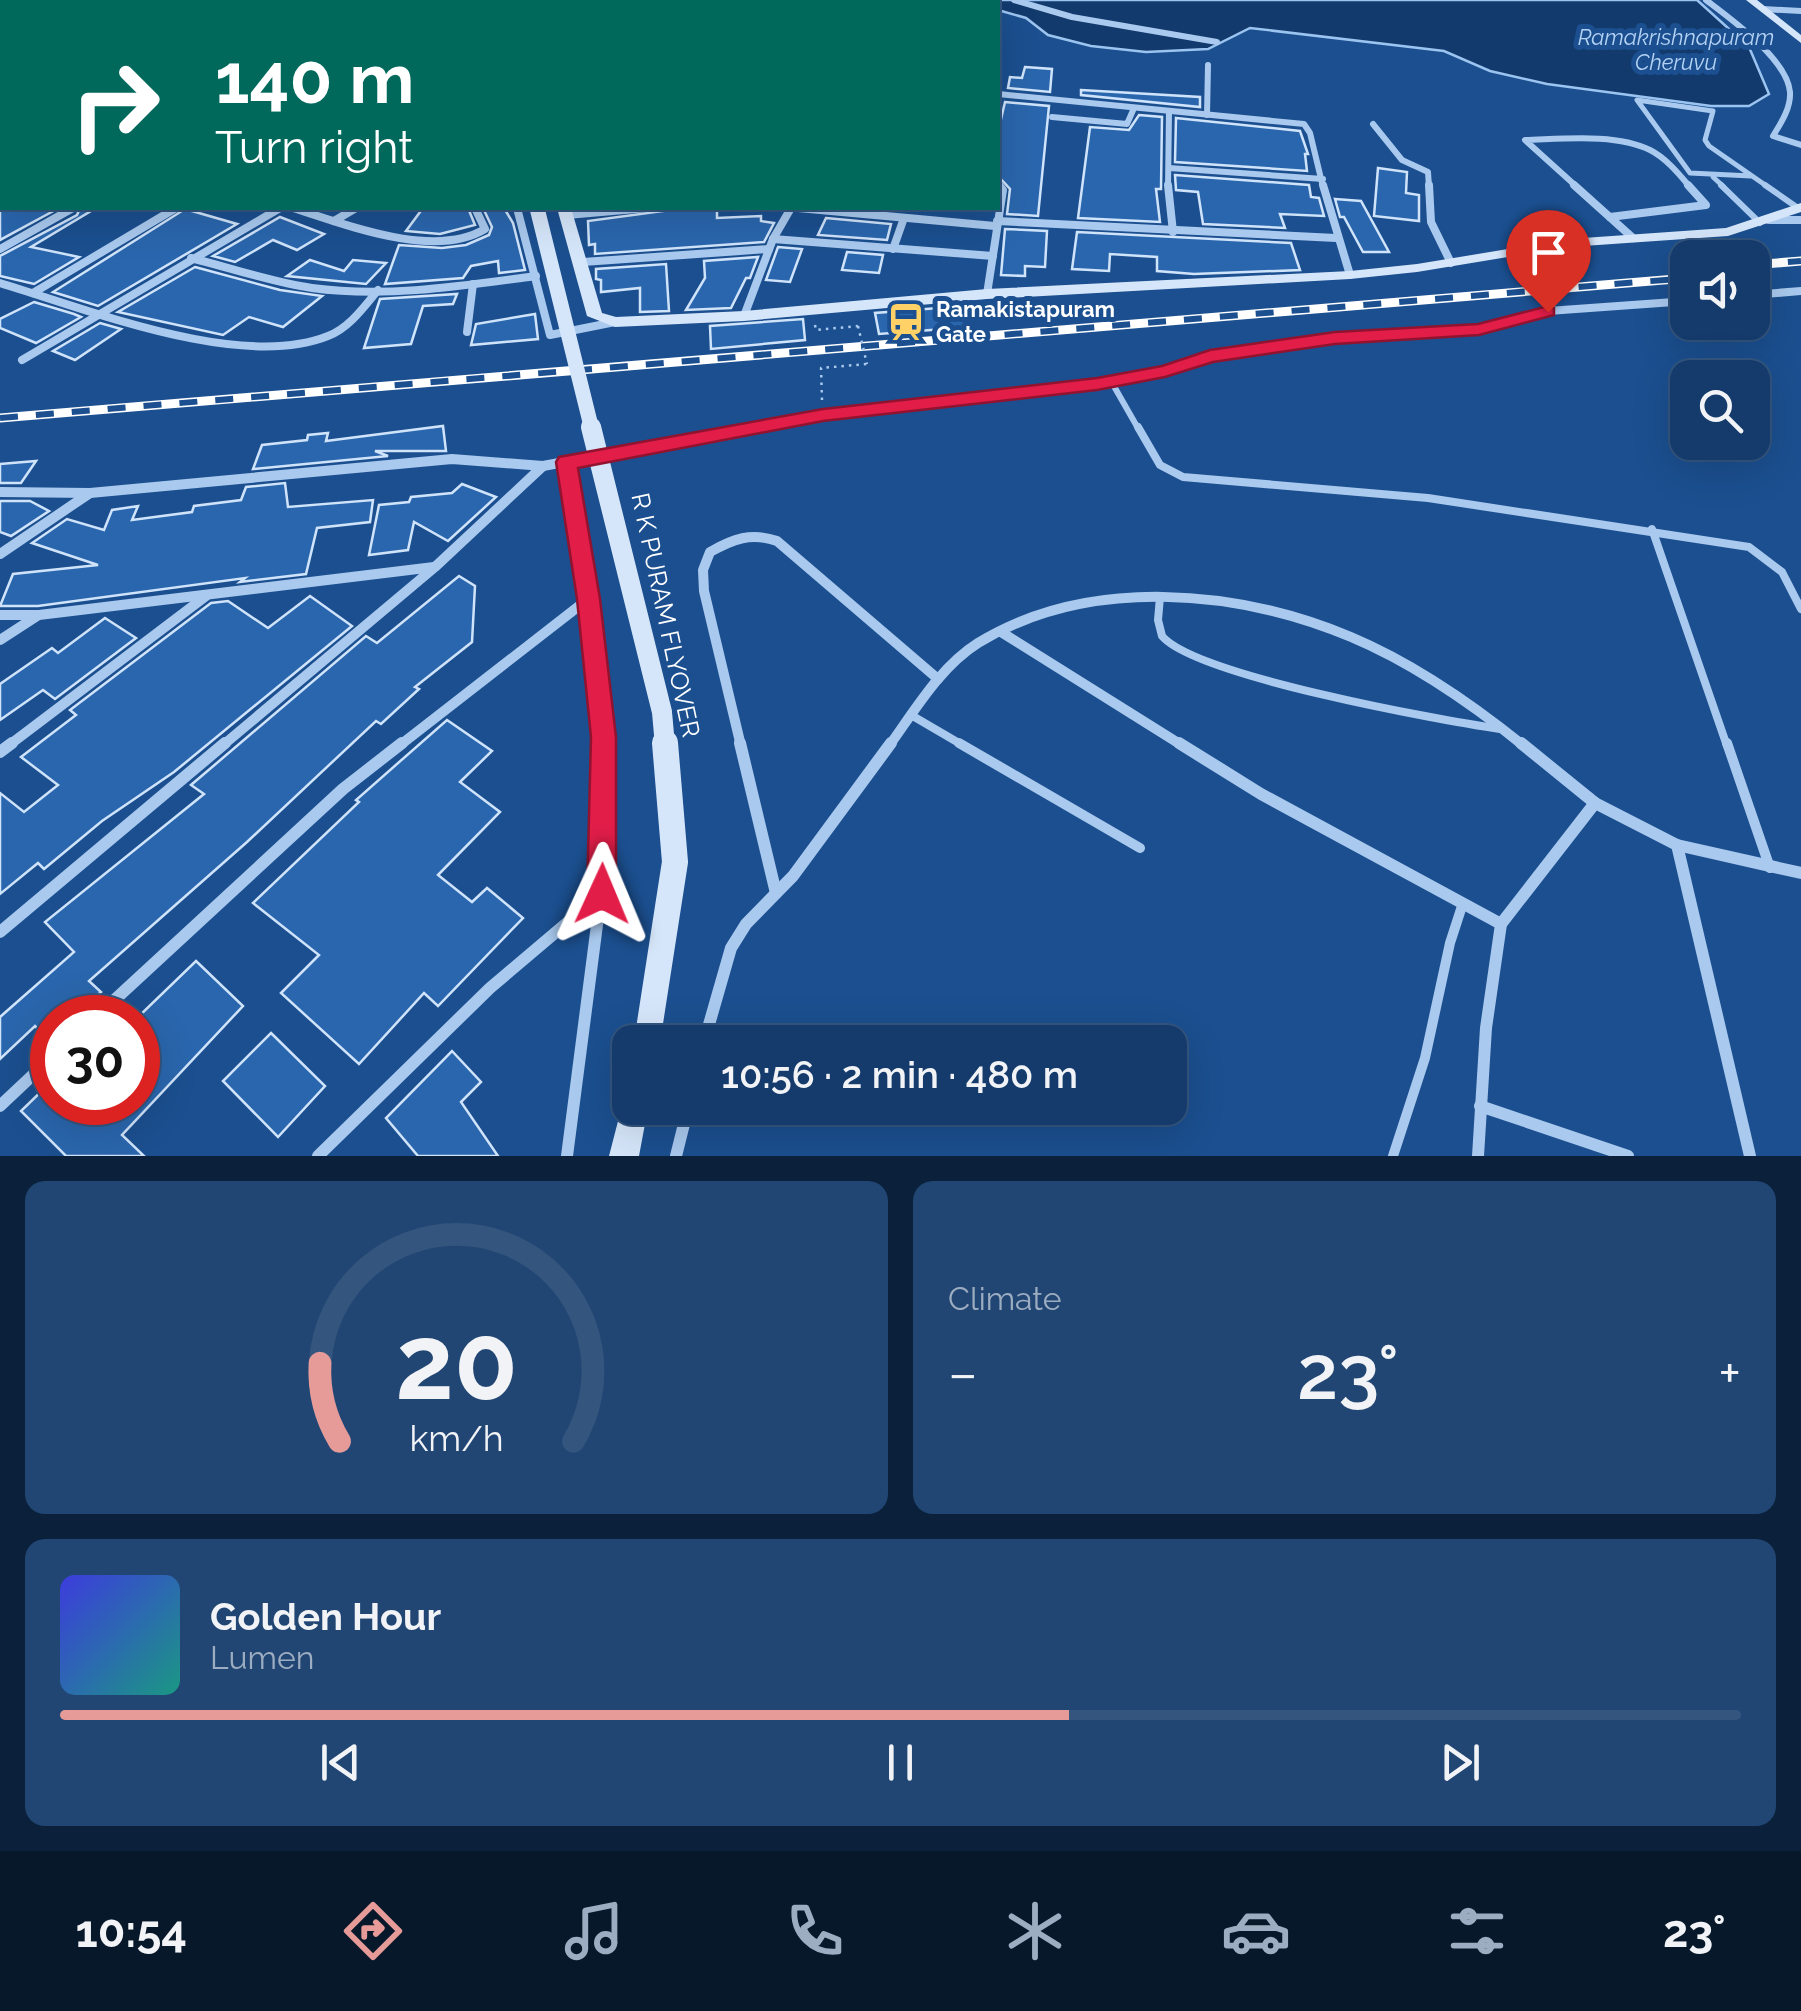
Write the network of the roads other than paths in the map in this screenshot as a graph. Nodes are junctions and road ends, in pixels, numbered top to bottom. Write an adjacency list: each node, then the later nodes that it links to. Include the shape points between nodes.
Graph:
1 (1014, 0): 7 (street)
2 (1706, 0): 15 (street, via 1788,80 1784,124 1773,136)
3 (1750, 0): 4 (street)
4 (1763, 8): 5 (street); 6 (street)
5 (1801, 11)
6 (1798, 35)
7 (1218, 42)
8 (1208, 66): 12 (street)
9 (1000, 94): 10 (street)
10 (1134, 108): 11 (street); 13 (street, via 1127,124)
11 (1169, 112): 12 (street); 16 (street)
12 (1207, 115): 19 (street, via 1304,124)
13 (1052, 116)
14 (1373, 124): 51 (street, via 1397,159 1428,172 1431,222)
15 (1801, 145)
16 (1169, 168): 19 (street); 41 (street)
17 (1712, 176): 18 (lane); 18 (lane, via 1690,173 1637,100 1713,110 1705,140); 38 (lane)
18 (1751, 176): 34 (lane)
19 (1322, 179): 42 (street)
20 (69, 210): 45 (street)
21 (173, 210): 58 (street)
22 (276, 210): 49 (street)
23 (299, 210): 39 (street)
24 (353, 210): 39 (street)
25 (476, 210): 39 (street, via 486,229 468,238 378,234)
26 (519, 210): 53 (street)
27 (537, 210): 98 (street, R K PURAM FLYOVER, bridge, via 662,712 674,862)
28 (593, 210): 33 (street)
29 (793, 210): 44 (street)
30 (816, 210): 36 (street)
31 (921, 210): 37 (street)
32 (998, 210): 40 (street)
33 (566, 211): 50 (street)
34 (1800, 212): 38 (street)
35 (1610, 217): 35 (street, via 1564,176 1525,140 1645,147 1685,178 1706,205); 43 (street)
36 (904, 218): 37 (street); 46 (street)
37 (918, 219): 40 (street)
38 (1764, 221): 43 (street, via 1728,232)
39 (334, 222)
40 (996, 223): 41 (street); 48 (street)
41 (1173, 232): 42 (street)
42 (1336, 238): 52 (street)
43 (1634, 238): 51 (street)
44 (773, 239): 46 (street); 47 (street)
45 (0, 249)
46 (893, 249): 48 (street)
47 (769, 250): 50 (street); 63 (street)
48 (993, 256): 59 (street)
49 (192, 258): 56 (street, via 314,288); 62 (street)
50 (583, 262): 64 (street, via 595,316)
51 (1450, 263): 52 (street)
52 (1350, 275): 59 (street)
53 (536, 276): 55 (street); 64 (street, via 550,335)
54 (0, 284): 58 (street)
55 (474, 284): 56 (street); 65 (street)
56 (378, 290): 62 (street, via 346,326 300,345 211,340)
57 (1801, 291): 60 (street)
58 (33, 292): 62 (street)
59 (986, 294): 63 (street)
60 (1770, 294)
61 (1670, 303): 67 (street, via 1548,312 1479,330 1335,338 1210,356)
62 (98, 314): 66 (street)
63 (744, 316): 64 (street)
64 (616, 322)
65 (468, 332)
66 (22, 360)
67 (1112, 381): 68 (street, via 823,415); 72 (lane, via 1160,465 1183,478 1428,498)
68 (567, 462): 69 (street); 77 (street)
69 (543, 466): 71 (street, via 452,459); 74 (street)
70 (0, 492): 71 (street)
71 (90, 492): 73 (street)
72 (1652, 529): 78 (lane, via 1764,553 1787,573); 90 (lane)
73 (0, 554)
74 (435, 567): 75 (street); 96 (street)
75 (208, 594): 80 (street); 86 (street)
76 (1160, 597): 81 (street, via 1078,603); 85 (street, via 1286,614 1354,638); 85 (lane, via 1161,633 1197,658 1388,711)
77 (588, 599): 93 (street, via 604,737); 97 (street, via 343,789)
78 (1801, 609)
79 (0, 614): 80 (street)
80 (39, 614): 82 (street)
81 (1001, 632): 83 (street, via 975,645); 94 (street, via 1261,794)
82 (0, 640)
83 (938, 679): 84 (street); 92 (street, via 777,542 748,535 710,552 704,591)
84 (911, 715): 89 (lane); 92 (street)
85 (1510, 730): 87 (street)
86 (0, 752)
87 (1595, 802): 88 (street); 95 (street)
88 (1676, 845): 90 (street); 112 (street)
89 (1140, 848)
90 (1770, 868): 91 (street)
91 (1801, 873)
92 (776, 893): 99 (street, via 732,948)
93 (602, 894): 105 (street, via 490,988); 106 (street)
94 (1464, 903): 95 (street); 109 (lane)
95 (1501, 924): 102 (street)
96 (0, 932)
97 (121, 995)
98 (650, 1025)
99 (709, 1025)
100 (30, 1078): 101 (street)
101 (0, 1106)
102 (1480, 1106): 110 (street); 111 (street)
103 (630, 1125): 107 (street)
104 (684, 1125): 108 (street)
105 (318, 1156)
106 (567, 1156)
107 (624, 1156)
108 (676, 1156)
109 (1393, 1156)
110 (1478, 1156)
111 (1628, 1156)
112 (1750, 1156)

